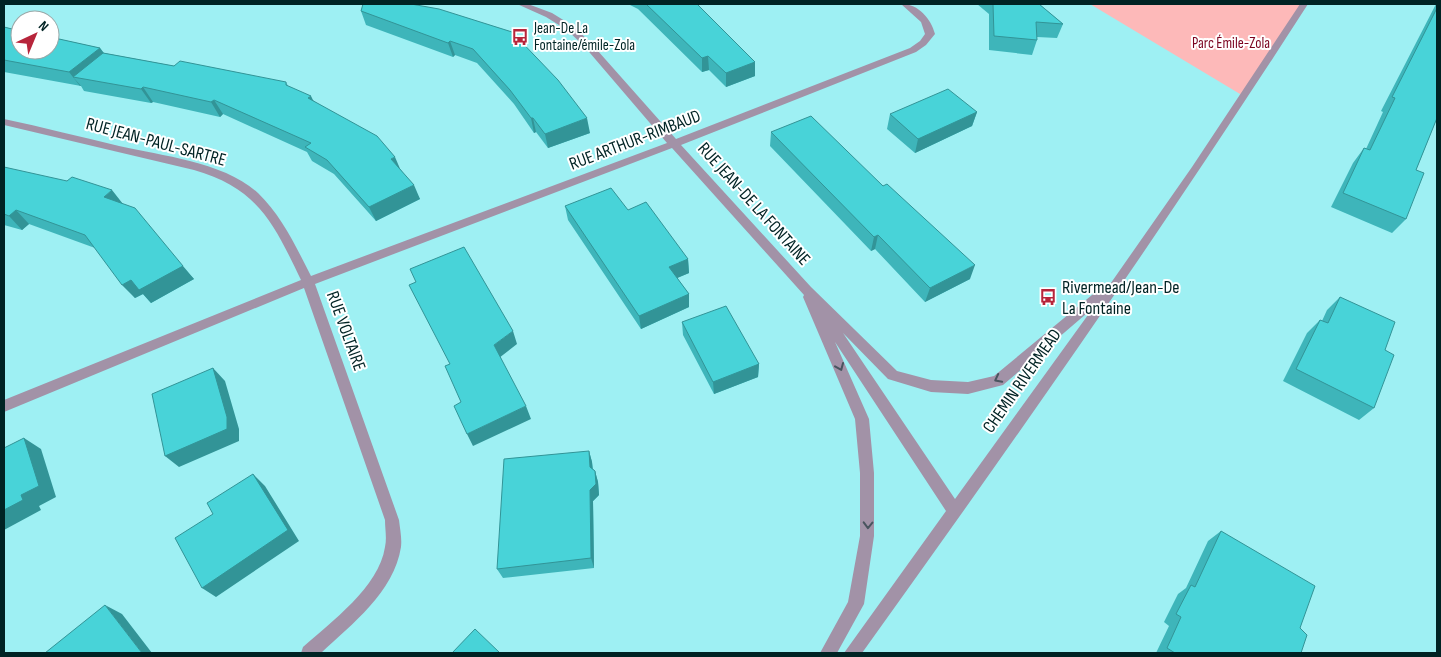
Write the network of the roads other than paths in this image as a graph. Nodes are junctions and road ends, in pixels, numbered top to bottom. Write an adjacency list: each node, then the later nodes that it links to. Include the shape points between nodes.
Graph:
1 (522, 4): 5 (street, RUE JEAN-DE LA FONTAINE, via 570,28)
2 (904, 4): 5 (street, RUE ARTHUR-RIMBAUD, via 929,25 930,34 913,50)
3 (1304, 4): 7 (street, CHEMIN RIVERMEAD)
4 (4, 122): 6 (street, RUE JEAN-PAUL-SARTRE, via 225,176 264,204 281,228)
5 (674, 144): 6 (street, RUE ARTHUR-RIMBAUD); 8 (street, RUE JEAN-DE LA FONTAINE)
6 (308, 282): 9 (street, RUE VOLTAIRE); 11 (street, RUE VOLTAIRE, via 392,520 393,548 383,575 358,608)
7 (1116, 282): 8 (street, RUE JEAN-DE LA FONTAINE, one-way to 8, via 998,381 968,388 931,386 893,375); 10 (street, CHEMIN RIVERMEAD)
8 (806, 290): 10 (street, RUE JEAN-DE LA FONTAINE); 12 (street, RUE JEAN-DE LA FONTAINE, one-way to 12, via 862,419 867,473 867,536 856,604)
9 (4, 406)
10 (954, 512): 13 (street, CHEMIN RIVERMEAD)
11 (310, 653)
12 (828, 653)
13 (852, 653)

